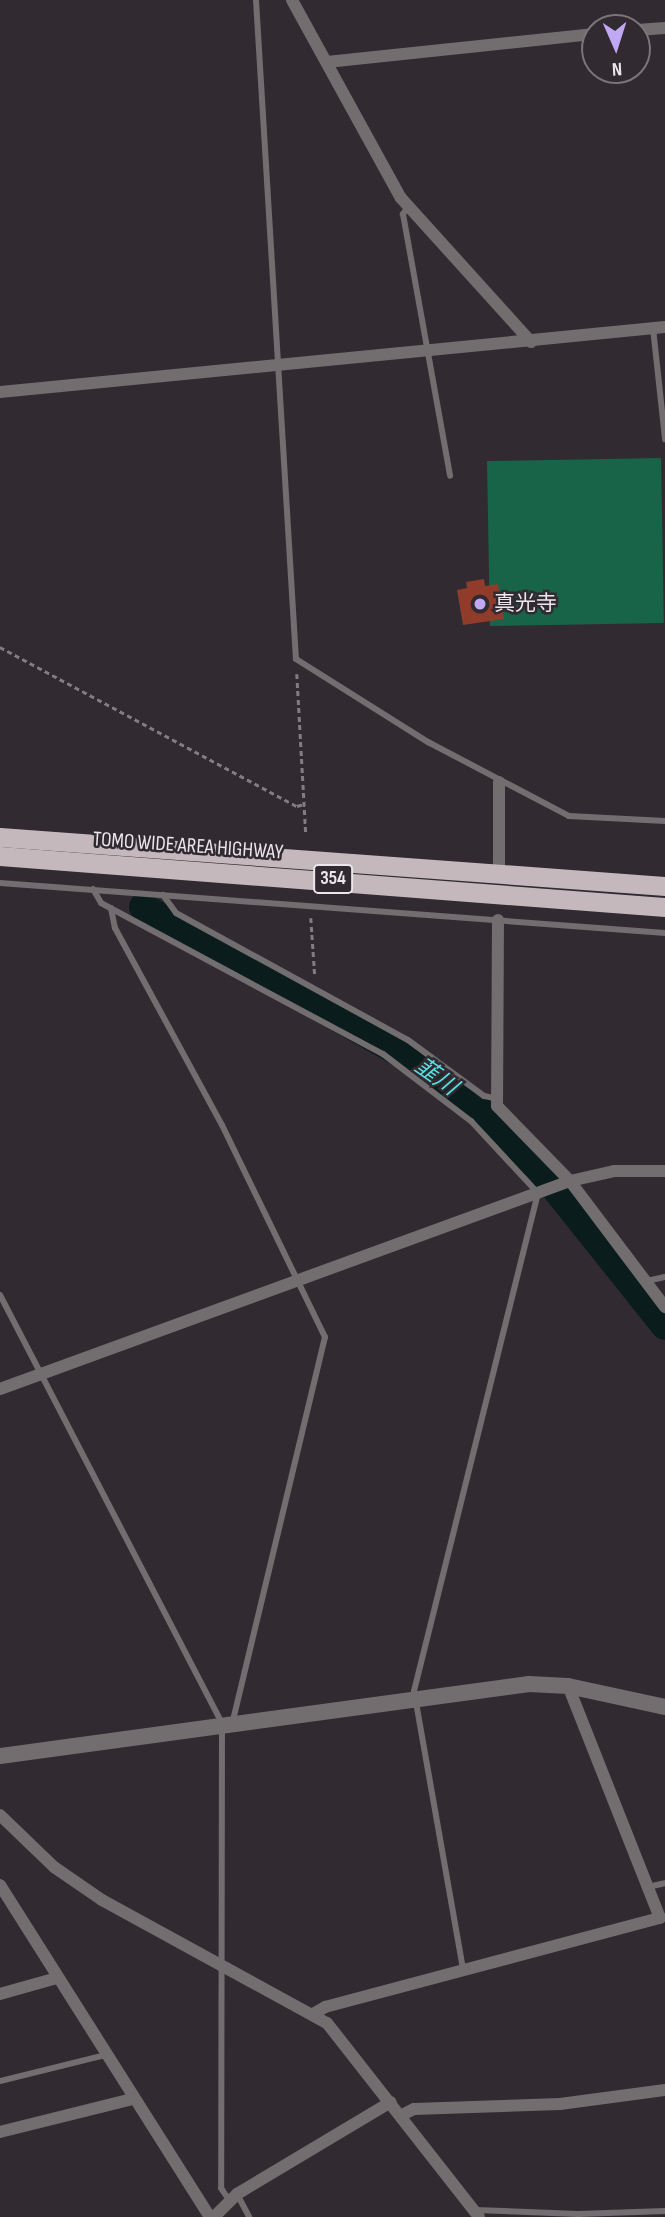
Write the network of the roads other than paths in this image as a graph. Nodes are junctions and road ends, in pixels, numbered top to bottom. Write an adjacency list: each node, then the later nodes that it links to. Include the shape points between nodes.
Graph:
1 (256, 0): 9 (lane)
2 (292, 0): 4 (street)
3 (581, 35): 4 (street)
4 (327, 62): 5 (street)
5 (408, 207): 7 (street); 8 (lane, via 403,214)
6 (659, 328): 7 (street); 11 (lane)
7 (531, 342): 8 (street)
8 (429, 352): 9 (street); 12 (lane)
9 (279, 365): 10 (street); 13 (lane, via 296,659)
10 (0, 392)
11 (665, 439)
12 (450, 476)
13 (499, 782): 14 (lane, via 574,817); 17 (street)
14 (665, 821)
15 (0, 838): 17 (highway, TOMO WIDE AREA HIGHWAY / 354)
16 (0, 856): 22 (highway, TOMO WIDE AREA HIGHWAY / 354)
17 (499, 876): 19 (highway, TOMO WIDE AREA HIGHWAY / 354)
18 (0, 883): 20 (lane)
19 (665, 886)
20 (93, 889): 21 (lane); 23 (lane, via 96,899)
21 (163, 895): 24 (lane); 26 (lane, via 176,913 408,1040 484,1096)
22 (665, 906)
23 (111, 908): 29 (lane, via 383,1054 471,1121); 31 (lane, via 115,928)
24 (498, 920): 25 (lane); 26 (street)
25 (665, 933)
26 (494, 1098): 28 (street, via 501,1114)
27 (665, 1171): 28 (street, via 614,1171)
28 (568, 1182): 29 (street); 32 (street)
29 (542, 1192): 31 (street); 38 (lane, via 415,1684)
30 (665, 1277): 32 (lane)
31 (300, 1280): 35 (street); 40 (lane, via 322,1327 325,1345)
32 (645, 1281): 34 (street)
33 (0, 1295): 35 (lane)
34 (665, 1307)
35 (41, 1374): 36 (street); 40 (lane)
36 (0, 1389)
37 (568, 1686): 38 (street, via 529,1684); 39 (street); 45 (street)
38 (416, 1698): 40 (street); 48 (lane)
39 (665, 1707)
40 (227, 1722): 41 (street); 47 (lane)
41 (0, 1756)
42 (0, 1815): 47 (street, via 80,1886)
43 (665, 1883): 45 (lane)
44 (0, 1885): 49 (street)
45 (648, 1887): 46 (street)
46 (663, 1921): 48 (street)
47 (222, 1964): 51 (street); 59 (lane, via 221,2188)
48 (463, 1971): 51 (street)
49 (57, 1978): 50 (street); 52 (street)
50 (0, 1994)
51 (315, 2013): 56 (street)
52 (105, 2054): 53 (lane); 55 (street)
53 (0, 2081)
54 (665, 2090): 57 (street, via 561,2104 414,2109)
55 (132, 2099): 58 (street); 62 (street)
56 (391, 2102): 57 (street); 59 (street)
57 (402, 2115): 61 (street)
58 (0, 2133)
59 (233, 2197): 62 (street); 63 (lane)
60 (665, 2211): 61 (lane)
61 (476, 2214)
62 (212, 2217)
63 (249, 2217)

